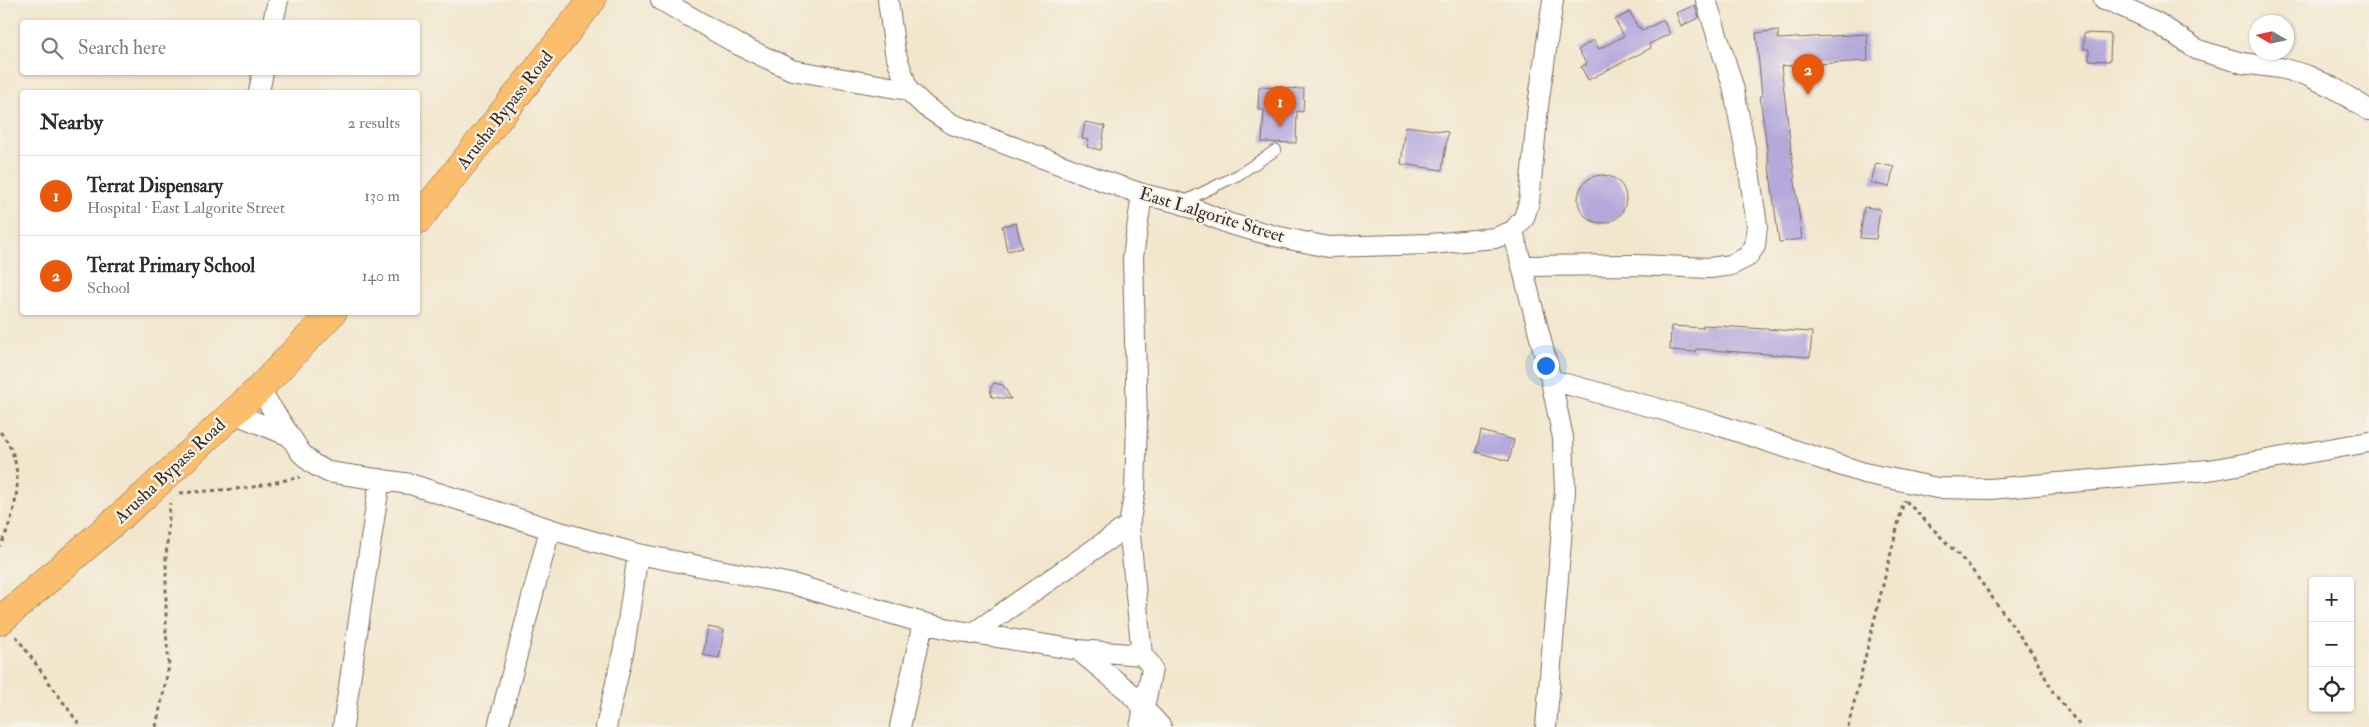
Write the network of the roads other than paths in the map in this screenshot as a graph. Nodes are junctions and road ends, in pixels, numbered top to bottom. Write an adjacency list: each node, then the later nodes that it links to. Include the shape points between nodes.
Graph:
1 (278, 0): 8 (street)
2 (592, 0): 16 (main road, Arusha Bypass Road)
3 (661, 0): 11 (street, via 739,45 792,70)
4 (888, 0): 11 (street, East Lalgorite Street, via 895,52)
5 (1552, 0): 17 (street, via 1529,202 1524,218)
6 (1706, 0): 18 (street, via 1733,86 1746,149 1757,225 1755,246 1746,257 1731,265 1710,268)
7 (2104, 0): 12 (street, via 2156,22 2198,50 2242,63 2306,75)
8 (273, 20)
9 (262, 75): 10 (street)
10 (259, 90)
11 (908, 90): 14 (street, East Lalgorite Street, via 952,124)
12 (2369, 110)
13 (1276, 150): 15 (lane, via 1238,175)
14 (1142, 194): 15 (street, East Lalgorite Street); 26 (street, via 1133,257 1138,422 1135,491)
15 (1180, 203): 17 (street, East Lalgorite Street, via 1230,224 1328,246 1431,244 1494,238)
16 (420, 217)
17 (1513, 231): 18 (street)
18 (1522, 266): 20 (street)
19 (330, 315): 21 (main road, Arusha Bypass Road)
20 (1551, 380): 24 (street, via 1715,424 1864,473 1937,488 1990,489 2209,470); 40 (street, via 1563,438 1565,491)
21 (258, 389): 22 (main road, Arusha Bypass Road); 23 (street)
22 (233, 413): 23 (street); 29 (main road, Arusha Bypass Road, via 144,496)
23 (290, 436): 25 (street, via 307,458 328,472)
24 (2369, 442)
25 (380, 479): 27 (street, via 410,484); 35 (street)
26 (1129, 525): 31 (street); 33 (street)
27 (550, 529): 28 (street); 36 (street)
28 (638, 554): 30 (street, via 796,585); 37 (street, via 624,648)
29 (5, 614)
30 (923, 624): 31 (street); 38 (street)
31 (972, 634): 32 (street)
32 (1078, 650): 33 (street); 34 (street, via 1127,690)
33 (1142, 655): 34 (street, via 1152,669)
34 (1142, 719): 39 (street)
35 (342, 727)
36 (498, 727)
37 (606, 727)
38 (900, 727)
39 (1161, 727)
40 (1546, 727)

